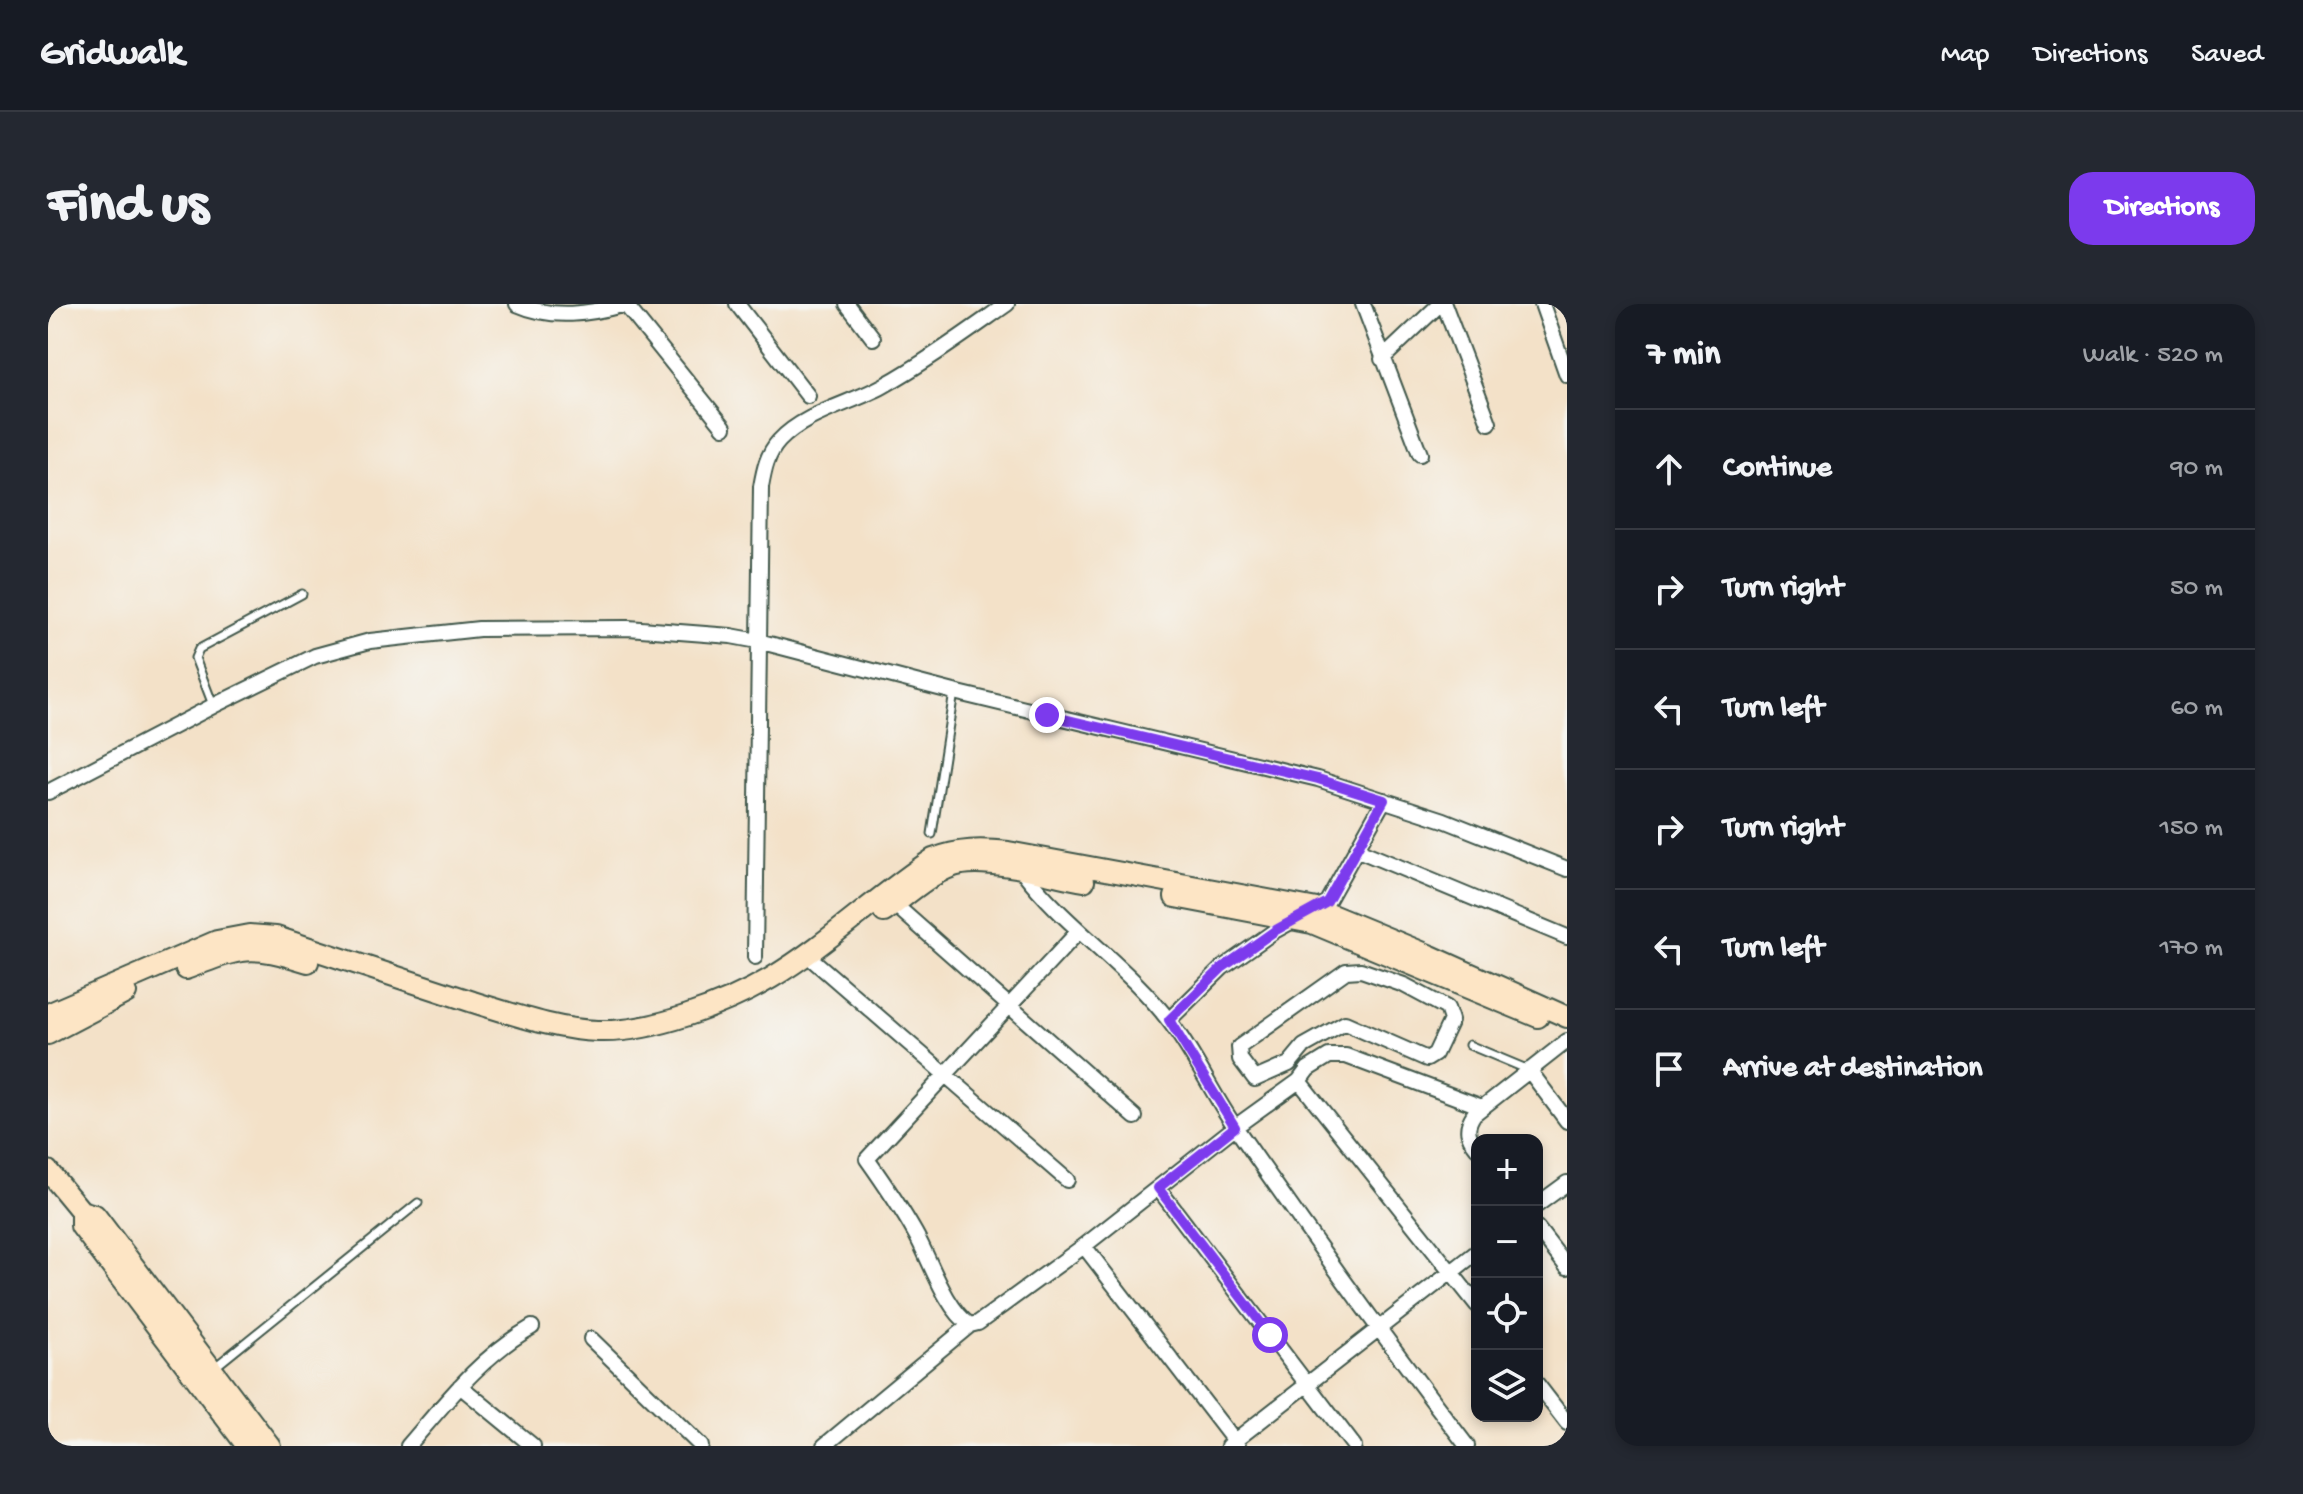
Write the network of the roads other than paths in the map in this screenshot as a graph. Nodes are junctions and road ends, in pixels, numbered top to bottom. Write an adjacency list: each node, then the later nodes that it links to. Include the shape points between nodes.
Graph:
1 (517, 304): 2 (street, via 548,315)
2 (625, 304): 14 (street)
3 (737, 304): 12 (street)
4 (847, 304): 9 (street)
5 (1007, 304): 17 (street, via 882,387 780,440 767,461 761,487)
6 (1363, 304): 10 (street)
7 (1442, 304): 10 (street); 13 (street)
8 (1542, 304): 11 (street)
9 (873, 338)
10 (1382, 359): 15 (street)
11 (1567, 375)
12 (808, 396)
13 (1489, 423)
14 (724, 427)
15 (1420, 454)
16 (302, 594): 19 (lane, via 199,649 195,658)
17 (758, 641): 18 (street); 19 (street, via 628,628 479,629 370,641 315,656); 31 (street)
18 (954, 692): 21 (street, via 1318,779); 22 (lane)
19 (213, 706): 20 (street)
20 (48, 792)
21 (1384, 800): 23 (street); 24 (street)
22 (932, 834)
23 (1358, 850): 27 (street, via 1333,894); 30 (street)
24 (1567, 869)
25 (1022, 870): 26 (street, via 962,864); 28 (street); 29 (street)
26 (894, 904): 32 (street); 35 (street)
27 (1317, 909): 28 (street); 36 (street, via 1008,852 954,852 919,868 771,978); 38 (street)
28 (1296, 919): 33 (street); 39 (street, via 1222,968)
29 (1078, 932): 35 (street); 39 (street)
30 (1567, 937)
31 (755, 957)
32 (814, 961): 36 (street, via 762,994); 45 (street)
33 (1413, 965): 34 (street); 40 (street)
34 (1404, 985): 34 (street, via 1361,970 1346,971 1239,1047 1240,1059 1255,1079 1289,1064 1304,1046 1345,1023 1427,1059 1435,1054 1450,1013)
35 (1009, 1007): 45 (street); 48 (street)
36 (702, 1013): 37 (street, via 623,1030 573,1029 276,937 249,935 217,941); 41 (street, via 623,1040 572,1041 274,952 245,949 129,992)
37 (48, 1014)
38 (1567, 1017)
39 (1169, 1020): 50 (street)
40 (1567, 1030)
41 (48, 1034)
42 (1567, 1041): 44 (street)
43 (1469, 1045): 44 (lane)
44 (1529, 1070): 47 (street); 49 (street)
45 (947, 1075): 53 (street); 65 (street, via 867,1159 946,1294)
46 (1299, 1081): 47 (street, via 1329,1056 1346,1056); 50 (street); 63 (street)
47 (1482, 1107): 51 (street, via 1468,1122)
48 (1135, 1117)
49 (1567, 1121)
50 (1235, 1127): 55 (street); 67 (street)
51 (1471, 1138)
52 (48, 1171): 58 (street)
53 (1067, 1180)
54 (1567, 1183): 56 (street)
55 (1158, 1188): 60 (street); 70 (street)
56 (1543, 1201)
57 (418, 1203): 69 (lane)
58 (81, 1211): 69 (street, via 95,1215); 74 (street, via 81,1226)
59 (1543, 1236): 62 (street)
60 (1084, 1246): 65 (street); 75 (street)
61 (1471, 1257): 63 (street)
62 (1567, 1267)
63 (1452, 1272): 64 (street); 67 (street)
64 (1471, 1297)
65 (970, 1325): 80 (street)
66 (532, 1327): 71 (street, via 506,1342)
67 (1378, 1330): 70 (street); 82 (street)
68 (591, 1339): 79 (street)
69 (212, 1370): 74 (street)
70 (1307, 1384): 75 (street); 81 (street)
71 (460, 1386): 77 (street); 78 (street)
72 (1543, 1392): 73 (street)
73 (1567, 1423)
74 (242, 1438): 76 (street)
75 (1233, 1444)
76 (270, 1446)
77 (408, 1446)
78 (533, 1446)
79 (701, 1446)
80 (824, 1446)
81 (1354, 1446)
82 (1467, 1446)

